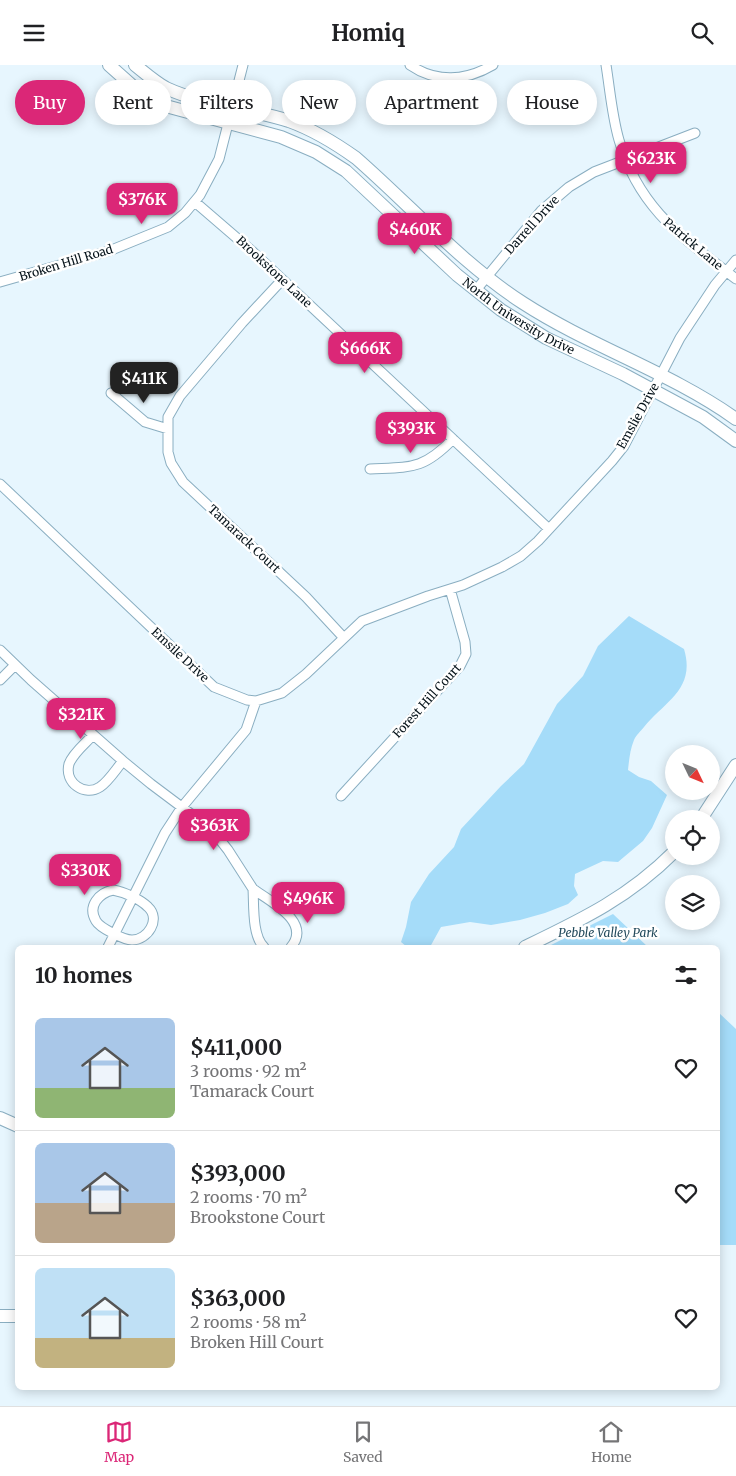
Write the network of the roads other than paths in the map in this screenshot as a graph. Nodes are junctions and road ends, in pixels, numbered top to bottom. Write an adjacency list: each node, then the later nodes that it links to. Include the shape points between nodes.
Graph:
1 (136, 65): 8 (street, North University Drive, via 153,80)
2 (243, 65): 7 (street, Broken Hill Road)
3 (410, 65): 4 (street, via 431,76 448,78 471,76)
4 (493, 65)
5 (606, 65): 16 (street, Patrick Lane, via 616,128)
6 (113, 66): 9 (street, North University Drive, via 137,90 162,105)
7 (239, 80)
8 (181, 94)
9 (181, 110)
10 (272, 117): 13 (street, North University Drive)
11 (227, 125): 17 (street, Broken Hill Road, via 217,163)
12 (235, 125): 15 (street, North University Drive)
13 (303, 127): 15 (street); 18 (street, North University Drive, via 336,143 356,158)
14 (694, 133): 16 (street, Darrell Drive)
15 (297, 143): 19 (street, North University Drive, via 346,171)
16 (625, 160): 21 (street, Patrick Lane, via 640,190 661,217); 22 (street, Darrell Drive, via 594,172 560,193 541,211)
17 (195, 202): 24 (street, Brookstone Lane); 25 (street, Broken Hill Road, via 168,227 110,251)
18 (440, 235): 19 (street); 22 (street, North University Drive)
19 (429, 249): 26 (street, North University Drive)
20 (736, 260): 21 (street, Emslie Drive)
21 (726, 271): 23 (street, Patrick Lane); 27 (street, Emslie Drive, via 701,305)
22 (487, 277): 26 (street, Darrell Drive); 27 (street, North University Drive, via 550,320)
23 (736, 279)
24 (282, 280): 31 (street, Tamarack Court, via 180,396 168,417); 32 (street, Brookstone Lane)
25 (0, 282)
26 (476, 290): 28 (street, North University Drive, via 546,338)
27 (660, 375): 28 (street, Emslie Drive); 30 (street, North University Drive)
28 (653, 390): 33 (street, North University Drive, via 703,417); 36 (street, Emslie Drive, via 624,446)
29 (111, 393): 31 (street, via 145,422)
30 (736, 419)
31 (168, 429): 38 (street, Tamarack Court, via 168,452 183,483 306,597)
32 (453, 439): 34 (street, via 420,464); 36 (street, Brookstone Lane)
33 (736, 441)
34 (370, 469)
35 (0, 484): 42 (street, Emsile Drive, via 214,687)
36 (549, 529): 37 (street, Emslie Drive, via 521,556)
37 (450, 589): 38 (street, via 362,621); 46 (street, Forest Hill Court, via 465,642 466,654 460,666)
38 (344, 638): 42 (street, via 282,693)
39 (0, 650): 40 (street)
40 (15, 665): 41 (street); 43 (street)
41 (0, 680)
42 (256, 701): 47 (street, via 246,730)
43 (94, 735): 44 (street); 44 (street, via 70,761 69,775 75,785 82,790 99,787)
44 (123, 761): 47 (street)
45 (736, 765): 48 (street)
46 (340, 796)
47 (182, 807): 50 (street, via 217,836); 51 (street)
48 (707, 810)
49 (665, 860): 56 (street, via 642,882 610,904)
50 (253, 889): 54 (street, via 258,939); 55 (street, via 296,924 297,937)
51 (132, 897): 52 (street); 52 (street, via 150,909 151,929 135,940); 52 (street, via 113,890 104,892 96,901 93,910 95,920)
52 (114, 934): 53 (street)
53 (109, 945)
54 (262, 945)
55 (292, 945)
56 (529, 945)
57 (0, 1118): 58 (street)
58 (15, 1125)
59 (0, 1316): 60 (street)
60 (15, 1316)

